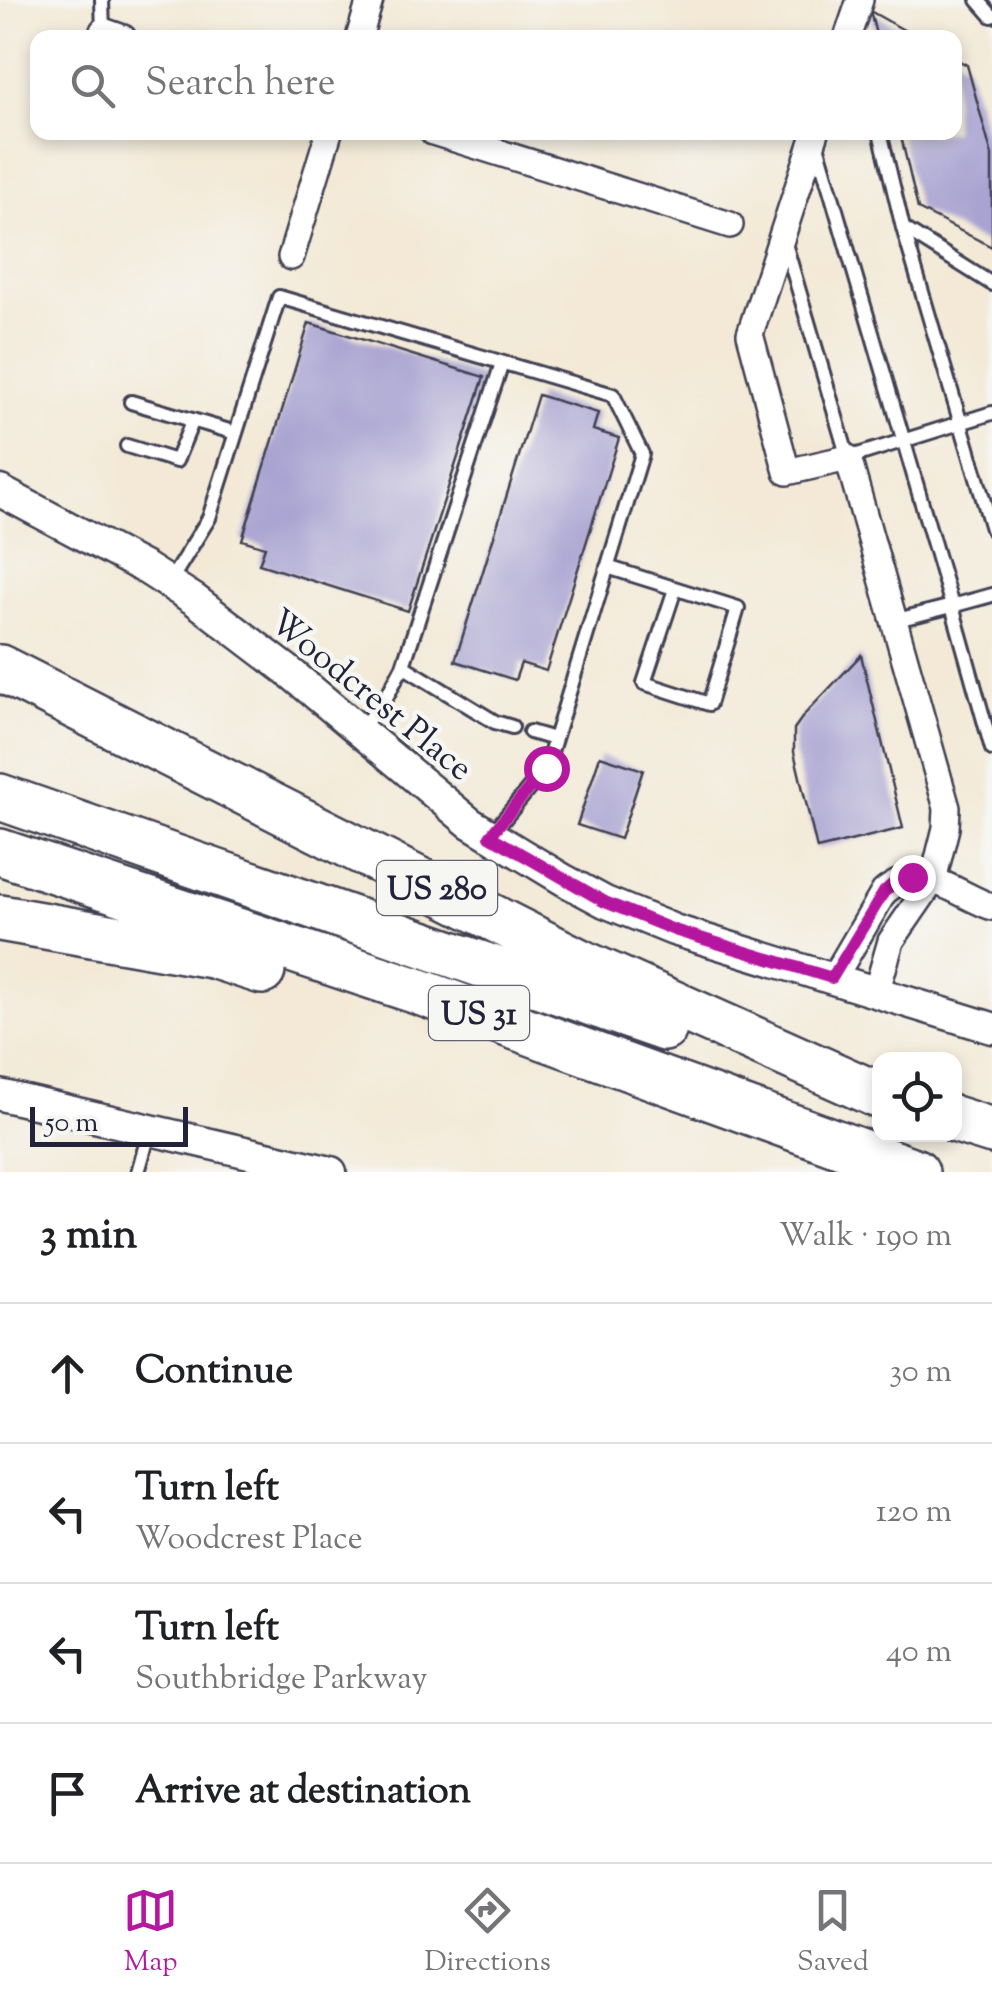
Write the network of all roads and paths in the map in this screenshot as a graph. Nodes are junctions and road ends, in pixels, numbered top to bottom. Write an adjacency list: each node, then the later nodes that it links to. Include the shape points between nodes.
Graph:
1 (102, 0): 5 (lane)
2 (370, 0): 6 (street)
3 (978, 0): 4 (lane)
4 (992, 16)
5 (108, 30)
6 (361, 30)
7 (327, 140): 15 (street)
8 (459, 140): 12 (street)
9 (813, 140): 14 (street)
10 (816, 140): 23 (lane)
11 (882, 140): 13 (lane)
12 (730, 225)
13 (903, 228): 16 (lane); 21 (lane)
14 (783, 234): 25 (lane); 25 (street, via 750,334 788,472)
15 (291, 257)
16 (992, 284)
17 (502, 363): 22 (lane, via 279,297); 28 (lane, via 613,396 642,454); 34 (lane)
18 (132, 402): 20 (lane)
19 (992, 413): 21 (lane)
20 (192, 420): 22 (lane); 24 (lane, via 176,461)
21 (962, 422): 23 (lane); 27 (lane)
22 (236, 432): 29 (lane, via 209,518)
23 (902, 440): 25 (lane); 32 (lane)
24 (127, 446)
25 (848, 458): 33 (street)
26 (0, 490): 29 (street, Woodcrest Place)
27 (992, 529)
28 (607, 567): 30 (lane); 39 (lane)
29 (170, 583): 37 (street, Woodcrest Place)
30 (675, 589): 30 (lane, via 738,608 709,704 644,683)
31 (992, 596): 32 (lane)
32 (952, 606): 33 (lane); 40 (lane)
33 (894, 621): 44 (street, via 947,808)
34 (403, 666): 36 (lane); 37 (lane, via 381,707)
35 (0, 668): 50 (highway, US 280, via 580,962)
36 (512, 727)
37 (358, 729): 42 (street, Woodcrest Place)
38 (530, 732): 39 (lane)
39 (554, 739): 42 (lane, via 546,768)
40 (992, 749)
41 (0, 796): 51 (highway, US 31, via 816,1082)
42 (490, 836): 47 (street, Woodcrest Place, via 605,902)
43 (0, 852): 56 (highway, US 31, via 417,991)
44 (933, 880): 45 (street); 47 (street, via 912,877 884,892); 48 (street, via 891,941)
45 (990, 902)
46 (0, 918): 56 (highway, via 212,955 737,1125)
47 (832, 978): 48 (street, Woodcrest Place)
48 (876, 993): 49 (street, Woodcrest Place)
49 (992, 1028)
50 (872, 1092)
51 (872, 1094)
52 (0, 1095): 54 (street)
53 (962, 1122): 55 (highway)
54 (150, 1130): 57 (lane); 58 (street)
55 (992, 1131)
56 (899, 1167)
57 (138, 1172)
58 (331, 1172)

